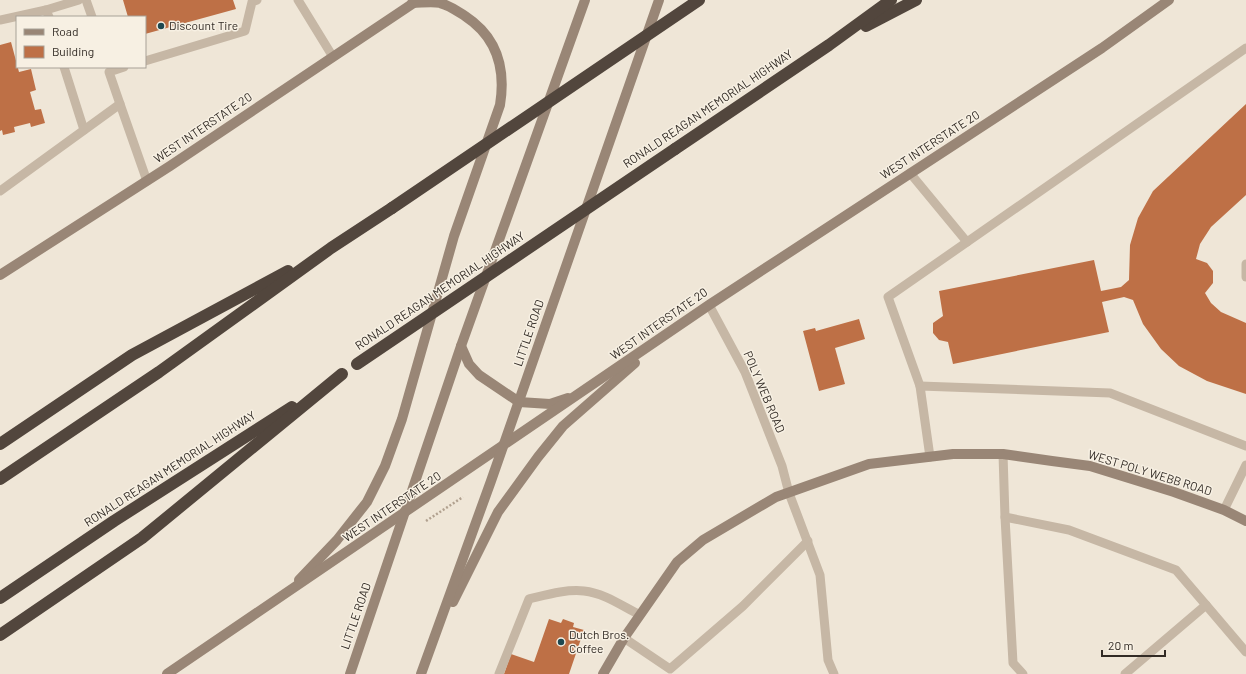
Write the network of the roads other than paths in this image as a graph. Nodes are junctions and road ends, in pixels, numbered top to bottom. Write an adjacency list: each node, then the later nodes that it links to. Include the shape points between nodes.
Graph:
1 (79, 0): 12 (lane)
2 (86, 0): 14 (lane)
3 (298, 0): 19 (lane)
4 (585, 0): 35 (main road, LITTLE ROAD)
5 (659, 0): 39 (main road, LITTLE ROAD)
6 (699, 0): 29 (highway, bridge)
7 (891, 0): 17 (highway, RONALD REAGAN MEMORIAL HIGHWAY)
8 (916, 0): 17 (highway)
9 (1169, 0): 25 (main road, WEST INTERSTATE 20, via 1102,48)
10 (254, 1): 20 (lane, via 245,31)
11 (415, 2): 19 (main road, WEST INTERSTATE 20); 53 (main road, via 440,3 454,9 476,24 491,40 499,62 503,88 500,105 454,236 402,419 385,466 367,502 337,540)
12 (47, 13): 13 (lane)
13 (27, 16)
14 (92, 16)
15 (16, 18): 16 (lane)
16 (0, 20)
17 (829, 45): 36 (highway, RONALD REAGAN MEMORIAL HIGHWAY, bridge)
18 (1246, 48): 28 (lane)
19 (333, 57): 26 (main road, WEST INTERSTATE 20)
20 (146, 61)
21 (64, 68): 24 (lane)
22 (108, 69): 23 (lane)
23 (120, 104): 24 (lane); 26 (lane)
24 (84, 130): 27 (lane)
25 (910, 173): 28 (lane); 33 (main road, WEST INTERSTATE 20)
26 (147, 181): 31 (main road, WEST INTERSTATE 20)
27 (0, 191)
28 (967, 242): 37 (lane, via 888,297)
29 (332, 248): 40 (highway, via 132,355); 46 (highway, via 159,372)
30 (1246, 264): 32 (lane)
31 (0, 275)
32 (1246, 277)
33 (709, 305): 34 (main road, WEST INTERSTATE 20); 47 (lane, POLY WEB ROAD, via 745,372)
34 (668, 335): 38 (main road, WEST INTERSTATE 20); 59 (main road, via 563,426 538,457 498,512)
35 (461, 346): 39 (main road, via 469,364 479,375); 49 (main road, LITTLE ROAD)
36 (342, 374): 54 (highway, RONALD REAGAN MEMORIAL HIGHWAY); 57 (highway, via 142,538)
37 (920, 386): 41 (lane, via 1110,393); 44 (lane)
38 (581, 394): 39 (main road, via 550,404); 42 (main road, WEST INTERSTATE 20)
39 (519, 402): 42 (main road, LITTLE ROAD)
40 (0, 444)
41 (1246, 446)
42 (503, 447): 49 (main road, WEST INTERSTATE 20); 59 (main road, LITTLE ROAD)
43 (1003, 454): 44 (main road, WEST POLY WEBB ROAD, via 953,454); 48 (main road, WEST POLY WEBB ROAD, via 1090,466); 50 (lane)
44 (930, 457): 47 (main road, WEST POLY WEBB ROAD, via 869,464)
45 (1246, 465): 48 (lane)
46 (0, 479)
47 (790, 493): 52 (lane, POLY WEB ROAD); 56 (main road, WEST POLY WEBB ROAD, via 776,497 703,540 677,562)
48 (1224, 510): 51 (main road, WEST POLY WEBB ROAD)
49 (403, 515): 53 (main road, WEST INTERSTATE 20); 64 (main road, LITTLE ROAD)
50 (1005, 517): 55 (lane, via 1069,530 1176,570); 68 (lane, via 1013,663)
51 (1246, 521)
52 (808, 541): 61 (lane, via 743,606); 67 (lane, POLY WEB ROAD, via 820,575 828,660)
53 (285, 594): 63 (main road, WEST INTERSTATE 20)
54 (0, 598)
55 (1206, 605): 60 (lane); 69 (lane)
56 (640, 615): 58 (main road, WEST POLY WEBB ROAD); 65 (lane, via 600,594 583,590 555,592 529,599)
57 (0, 635)
58 (624, 638): 61 (lane); 66 (main road, WEST POLY WEBB ROAD)
59 (430, 649): 62 (main road, LITTLE ROAD)
60 (1246, 652)
61 (669, 672)
62 (423, 673)
63 (167, 674)
64 (350, 674)
65 (499, 674)
66 (603, 674)
67 (834, 674)
68 (1023, 674)
69 (1125, 674)

